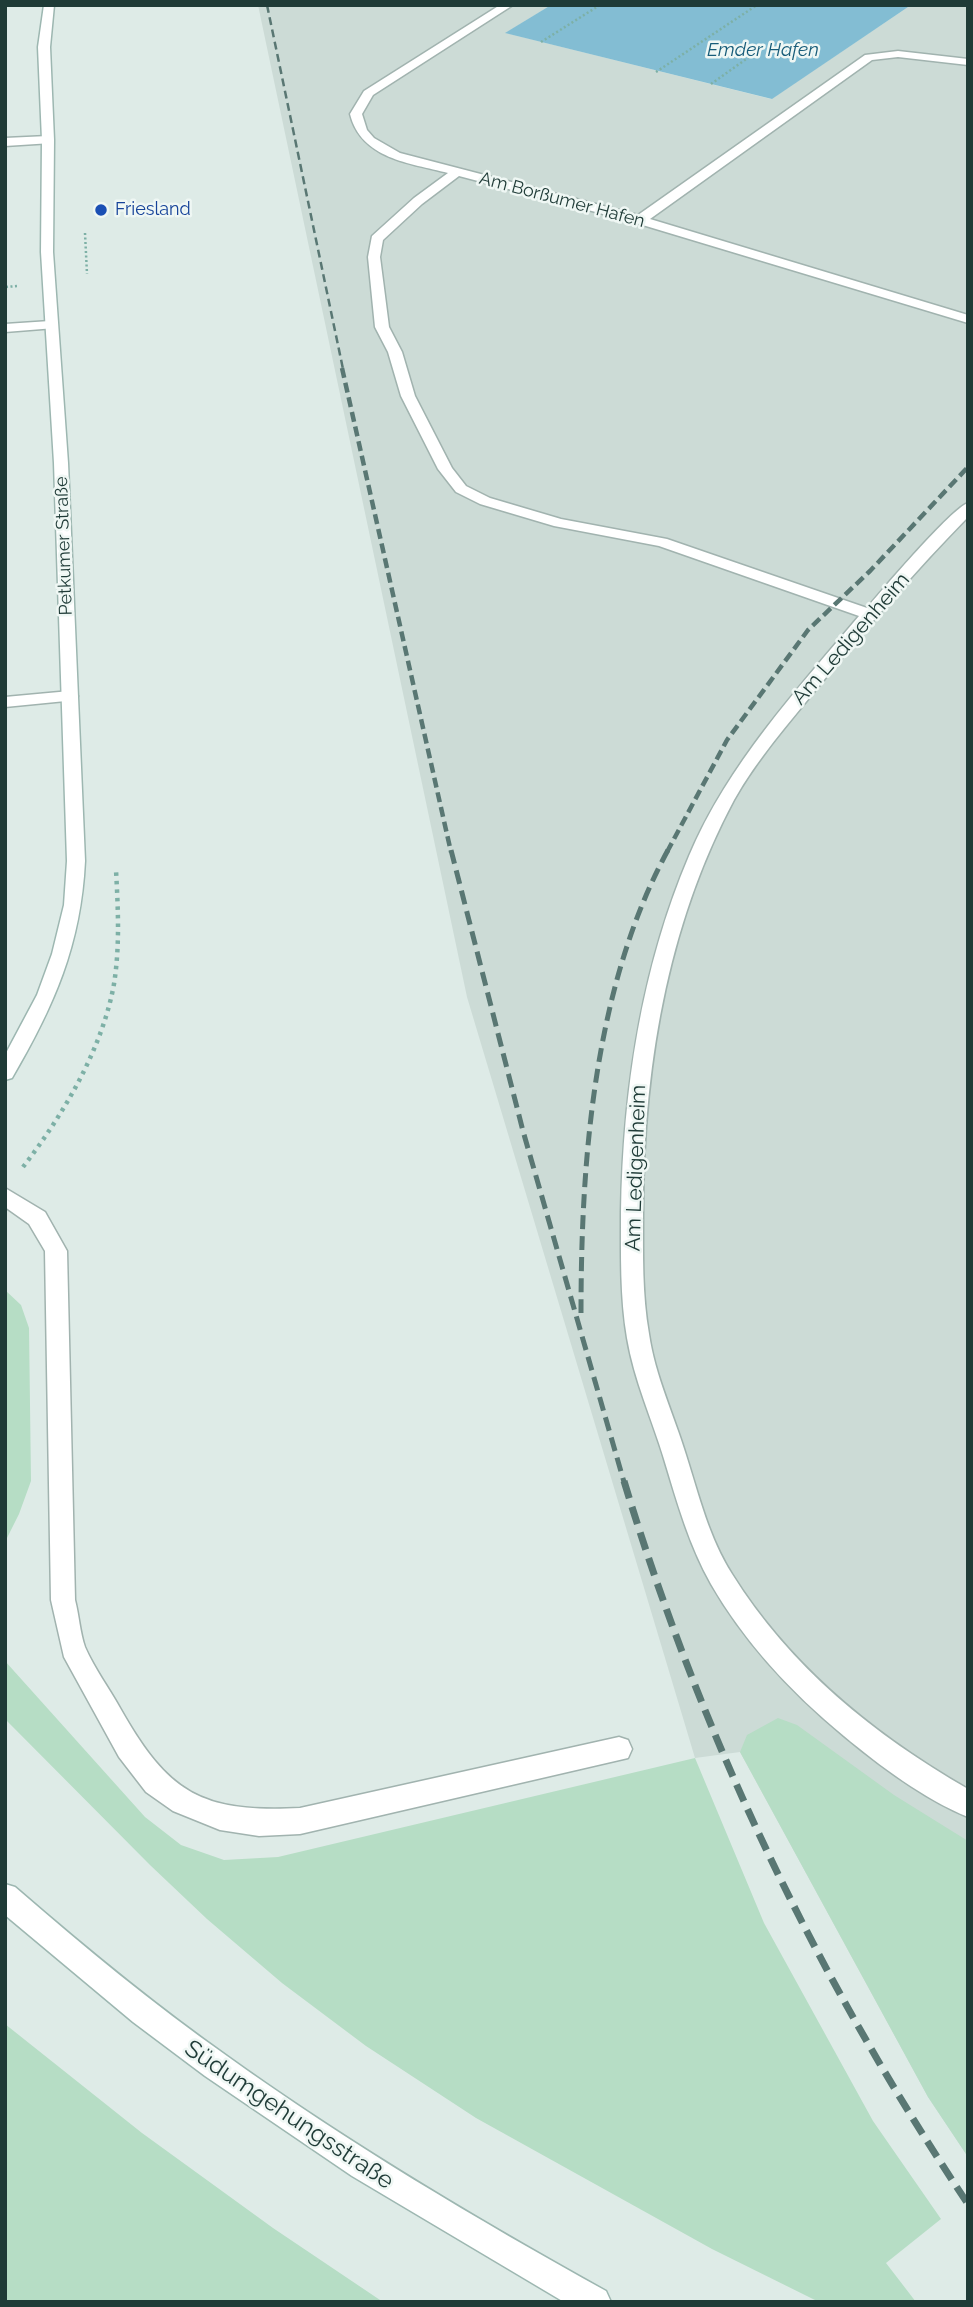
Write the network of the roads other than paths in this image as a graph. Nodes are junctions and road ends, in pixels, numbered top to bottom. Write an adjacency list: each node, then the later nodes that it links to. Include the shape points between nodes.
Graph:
1 (49, 5): 4 (main road, Petkumer Straße, via 44,47)
2 (508, 5): 6 (main road, Am Borßumer Hafen, via 368,93 356,114 368,142 396,156)
3 (968, 62): 7 (main road, via 898,54 869,57)
4 (48, 140): 5 (main road); 9 (main road, Petkumer Straße)
5 (5, 142)
6 (456, 173): 7 (main road, Am Borßumer Hafen); 12 (main road, via 377,239 374,257 382,327 408,396 445,469 461,489 559,523 662,542)
7 (640, 220): 8 (main road, Am Borßumer Hafen)
8 (968, 319)
9 (50, 325): 10 (main road); 13 (main road, Petkumer Straße, via 61,463)
10 (5, 328)
11 (968, 508): 12 (main road, Am Ledigenheim)
12 (869, 614): 18 (main road, Am Ledigenheim, via 767,738 725,801 687,881 659,973 639,1069 631,1180 633,1292 640,1348 706,1551 721,1579 777,1655 816,1695 867,1740)
13 (70, 696): 14 (main road); 15 (main road, Petkumer Straße, via 76,861 72,912 54,977)
14 (5, 702)
15 (5, 1073)
16 (5, 1196): 17 (main road, via 37,1218 56,1251 63,1600 73,1649 128,1748 155,1783 182,1802 220,1817 259,1823 300,1821)
17 (619, 1749)
18 (968, 1804)
19 (5, 1897): 20 (main road, Südumgehungsstraße, via 169,2033 319,2140)
20 (595, 2302)

